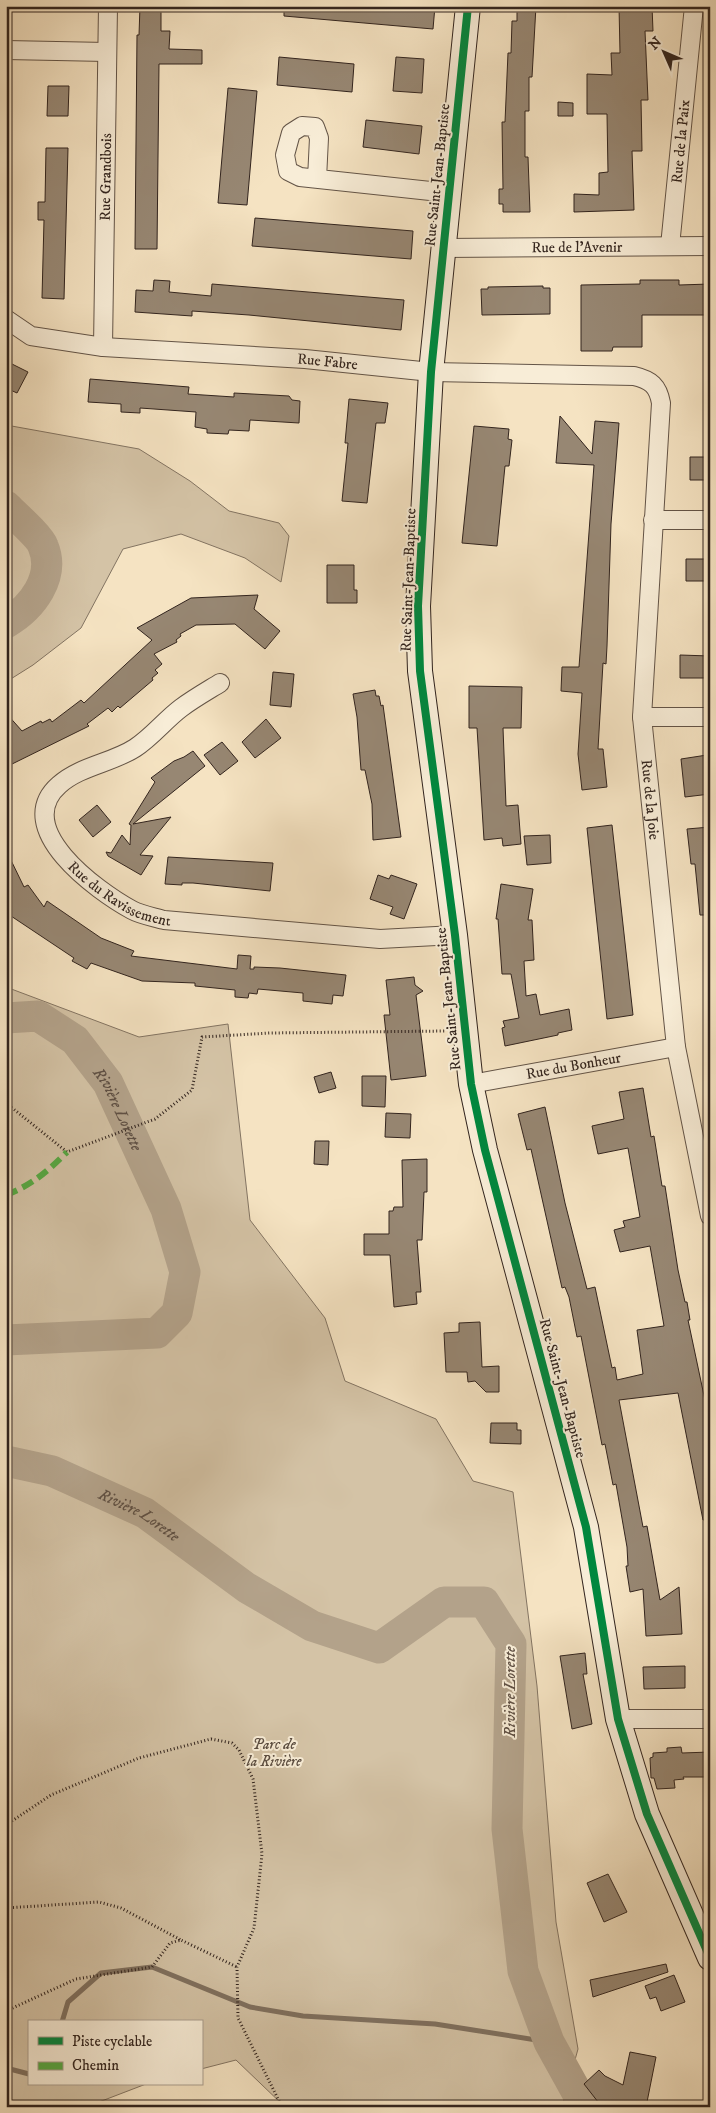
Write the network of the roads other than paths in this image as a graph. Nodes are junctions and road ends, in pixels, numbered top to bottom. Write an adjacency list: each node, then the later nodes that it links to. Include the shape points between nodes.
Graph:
1 (108, 6): 5 (street, Rue Grandbois)
2 (468, 6): 7 (street, Rue Saint-Jean-Baptiste)
3 (694, 6): 8 (street, Rue de la Paix)
4 (6, 50): 5 (street)
5 (107, 52): 12 (street, Rue Grandbois)
6 (317, 179): 7 (street)
7 (449, 193): 10 (street, Rue Saint-Jean-Baptiste)
8 (670, 246): 9 (street, Rue de l'Avenir); 10 (street, Rue de l'Avenir)
9 (710, 246)
10 (443, 248): 13 (street, Rue Saint-Jean-Baptiste)
11 (6, 319): 12 (street, Rue Fabre, via 31,336)
12 (103, 347): 13 (street, Rue Fabre, via 305,359)
13 (431, 372): 14 (street, Rue Fabre, via 634,376); 20 (street, Rue Saint-Jean-Baptiste, via 418,606 420,671)
14 (651, 382): 15 (street, Rue de la Joie, via 659,390 661,404)
15 (653, 520): 16 (street); 18 (street, Rue de la Joie)
16 (710, 520)
17 (220, 683): 20 (street, Rue du Ravissement, via 182,708 134,748 59,785 44,814 46,831 82,876 134,911 164,920 380,939)
18 (642, 717): 19 (street); 21 (street, Rue de la Joie)
19 (710, 717)
20 (455, 934): 22 (street, Rue Saint-Jean-Baptiste)
21 (676, 1047): 22 (street, Rue du Bonheur); 23 (street, Rue de la Joie)
22 (471, 1084): 24 (street, Rue Saint-Jean-Baptiste, via 485,1150 586,1526)
23 (710, 1216)
24 (618, 1719): 25 (street); 26 (street, Rue Saint-Jean-Baptiste, via 646,1814)
25 (710, 1719)
26 (710, 1958)

